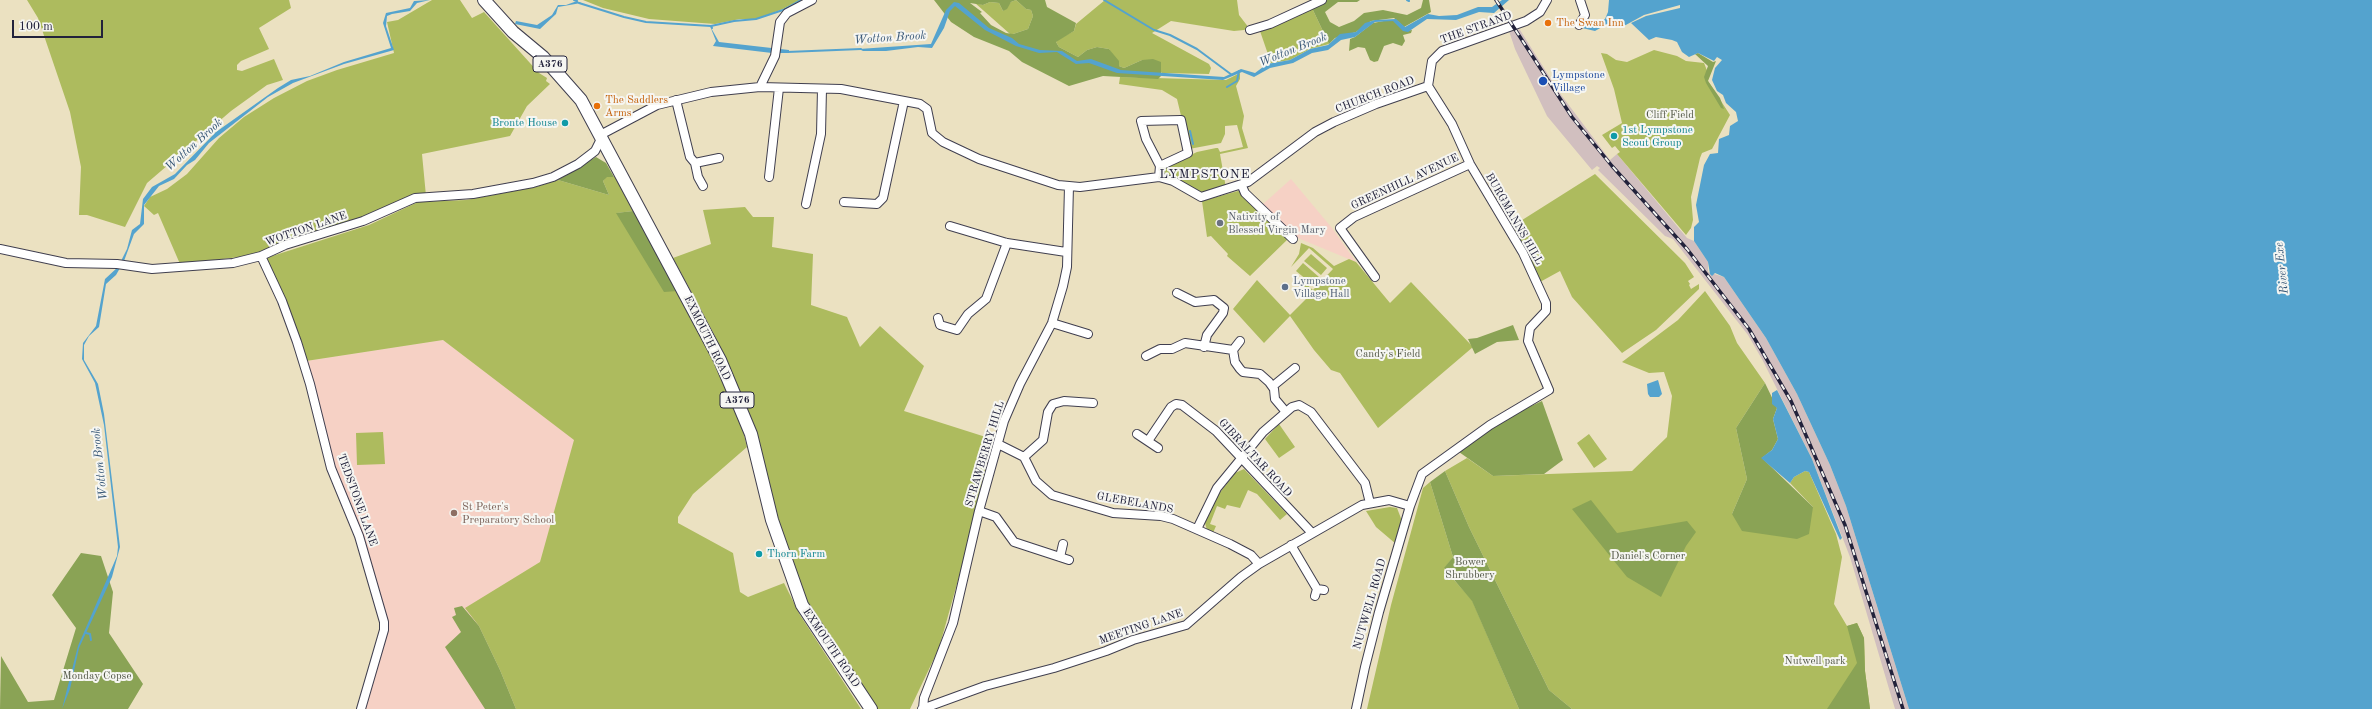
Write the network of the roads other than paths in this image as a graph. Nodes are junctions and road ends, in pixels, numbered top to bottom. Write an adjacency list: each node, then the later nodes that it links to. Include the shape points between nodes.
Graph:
1 (484, 0): 14 (highway, EXMOUTH ROAD / A376, via 513,32 543,57 581,100)
2 (812, 0): 8 (street, via 783,17 779,26 775,56)
3 (1322, 0): 7 (street, via 1270,24)
4 (1547, 0): 9 (street, THE STRAND, via 1540,12 1526,21 1442,51 1432,61)
5 (1580, 0): 6 (street, via 1585,15)
6 (1581, 22)
7 (1250, 30)
8 (760, 86): 10 (street, WOTTON LANE); 12 (street, WOTTON LANE)
9 (1428, 86): 17 (street, BURGMANNS HILL, via 1452,124); 23 (street, CHURCH ROAD, via 1376,104 1319,130)
10 (779, 88): 11 (street, WOTTON LANE); 20 (street)
11 (822, 89): 13 (street, WOTTON LANE, via 860,92); 25 (street, via 821,134)
12 (676, 100): 14 (street, WOTTON LANE, via 635,115 604,133); 16 (street, via 690,158)
13 (904, 101): 22 (street, WOTTON LANE, via 920,104 927,109 932,133 943,142 979,159 1058,185); 24 (street, via 884,198 878,204)
14 (600, 140): 31 (street, WOTTON LANE, via 595,151 578,164 553,177 494,191 415,198 363,221 286,245); 64 (highway, EXMOUTH ROAD / A376, via 720,360 751,434 772,520 802,605)
15 (719, 158): 16 (street)
16 (695, 163): 21 (street)
17 (1470, 164): 32 (street, GREENHILL AVENUE, via 1354,217 1340,228); 52 (street, BURGMANNS HILL, via 1523,253 1546,303 1546,311 1530,328 1528,342 1549,390 1490,425 1424,471)
18 (1160, 166): 18 (street, via 1146,139 1141,121 1181,120 1188,151 1186,155); 19 (street)
19 (1159, 176): 22 (street, via 1080,187); 23 (street, CHURCH ROAD, via 1201,197)
20 (770, 177)
21 (703, 186)
22 (1069, 186): 30 (street, STRAWBERRY HILL)
23 (1242, 186): 27 (street, via 1245,193)
24 (844, 202)
25 (806, 204)
26 (950, 226): 28 (street)
27 (1293, 239)
28 (1007, 243): 30 (street); 34 (street, via 986,299 968,314 957,330 940,325)
29 (0, 249): 31 (street, WOTTON LANE, via 66,263 152,268 233,263)
30 (1066, 252): 35 (street, STRAWBERRY HILL, via 1064,282)
31 (261, 256): 63 (street, TEDSTONE LANE, via 297,342 331,468 359,536 384,622 384,630)
32 (1375, 277)
33 (1177, 293): 38 (street, via 1195,302 1214,300 1224,308 1224,313 1207,336)
34 (938, 318)
35 (1052, 322): 36 (street); 47 (street, STRAWBERRY HILL, via 1014,395)
36 (1088, 334)
37 (1240, 341): 39 (street)
38 (1204, 347): 39 (street); 40 (street, via 1185,343 1172,349 1160,349)
39 (1233, 350): 42 (street, via 1235,362 1243,372 1260,374)
40 (1146, 356)
41 (1295, 368): 42 (street)
42 (1273, 386): 44 (street, via 1275,398)
43 (1093, 403): 49 (street, via 1064,401 1053,404 1048,412 1043,440)
44 (1286, 412): 50 (street, via 1263,432); 51 (street, via 1299,405 1312,412 1365,483)
45 (1137, 434): 46 (street)
46 (1148, 441): 48 (street); 50 (street, GIBRALTAR ROAD, via 1171,407 1182,405 1216,431)
47 (998, 444): 49 (street); 53 (street, STRAWBERRY HILL)
48 (1158, 448)
49 (1024, 457): 54 (street, GLEBELANDS, via 1036,481 1052,495 1113,513 1161,516)
50 (1242, 458): 54 (street, via 1212,496); 55 (street, GIBRALTAR ROAD)
51 (1370, 503): 52 (street, MEETING LANE, via 1389,500); 55 (street, MEETING LANE)
52 (1410, 506): 65 (street, NUTWELL ROAD, via 1364,667)
53 (979, 511): 58 (street, via 996,517 1014,542); 62 (street, STRAWBERRY HILL, via 953,623 924,698)
54 (1197, 529): 60 (street, GLEBELANDS, via 1252,555)
55 (1312, 533): 57 (street, MEETING LANE)
56 (1063, 544): 58 (street)
57 (1291, 545): 60 (street, MEETING LANE); 61 (street)
58 (1060, 557): 59 (street)
59 (1069, 560)
60 (1259, 564): 62 (street, MEETING LANE, via 1189,624 1133,640 1054,668 984,686)
61 (1319, 592)
62 (923, 708)
63 (361, 709)
64 (871, 709)
65 (1356, 709)

